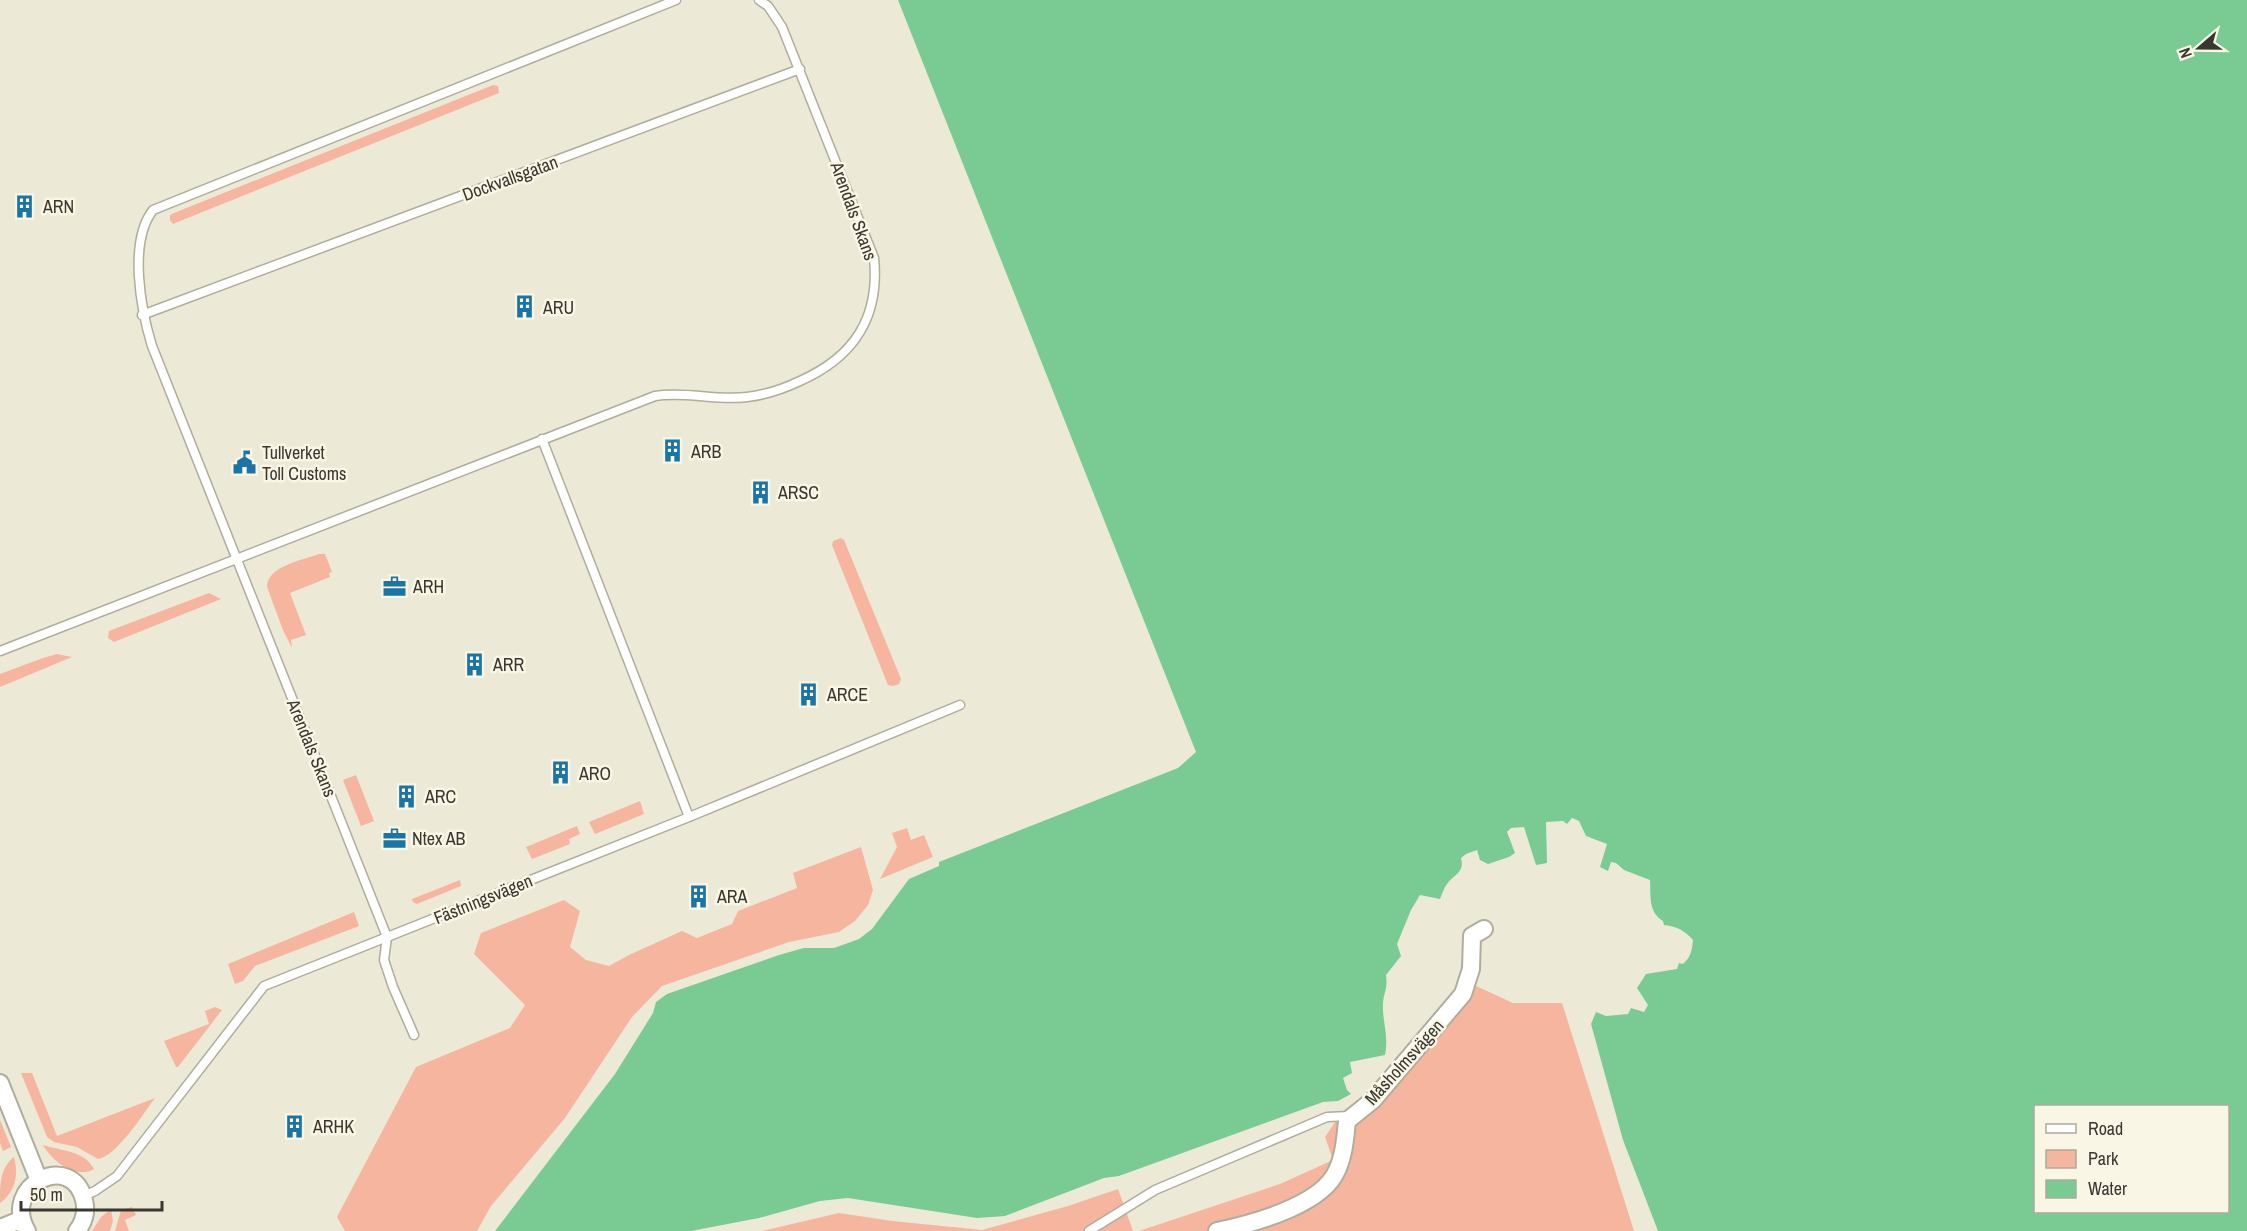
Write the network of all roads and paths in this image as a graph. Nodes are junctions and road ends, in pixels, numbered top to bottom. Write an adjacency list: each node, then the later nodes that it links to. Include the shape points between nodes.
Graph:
1 (675, 0): 4 (lane, via 153,210 145,220 140,252)
2 (759, 0): 3 (lane, via 782,27)
3 (800, 69): 4 (lane, Dockvallsgatan); 5 (lane, Arendals Skans, via 874,258 873,300 859,335 823,371 773,392 734,398 655,396)
4 (142, 315): 6 (lane)
5 (542, 439): 6 (lane, Arendals Skans); 9 (lane)
6 (236, 558): 7 (lane, Arendals Skans); 11 (lane, Arendals Skans)
7 (0, 651)
8 (960, 705): 9 (lane, Fästningsvägen)
9 (688, 818): 11 (lane, Fästningsvägen)
10 (1484, 928): 14 (street, Måsholmsvägen, via 1472,936 1471,969 1463,994 1373,1100)
11 (387, 937): 12 (lane, via 384,960); 16 (lane, Fästningsvägen, via 264,986 117,1176)
12 (414, 1035)
13 (0, 1083): 15 (street)
14 (1350, 1116): 20 (lane, via 1327,1117 1155,1190); 21 (street, Måsholmsvägen, via 1339,1166 1319,1191 1283,1212)
15 (38, 1178): 16 (street, via 61,1176); 17 (street, via 21,1196)
16 (83, 1196): 19 (street, via 85,1214)
17 (23, 1225): 18 (street)
18 (0, 1228)
19 (77, 1231)
20 (1089, 1231)
21 (1217, 1231)

